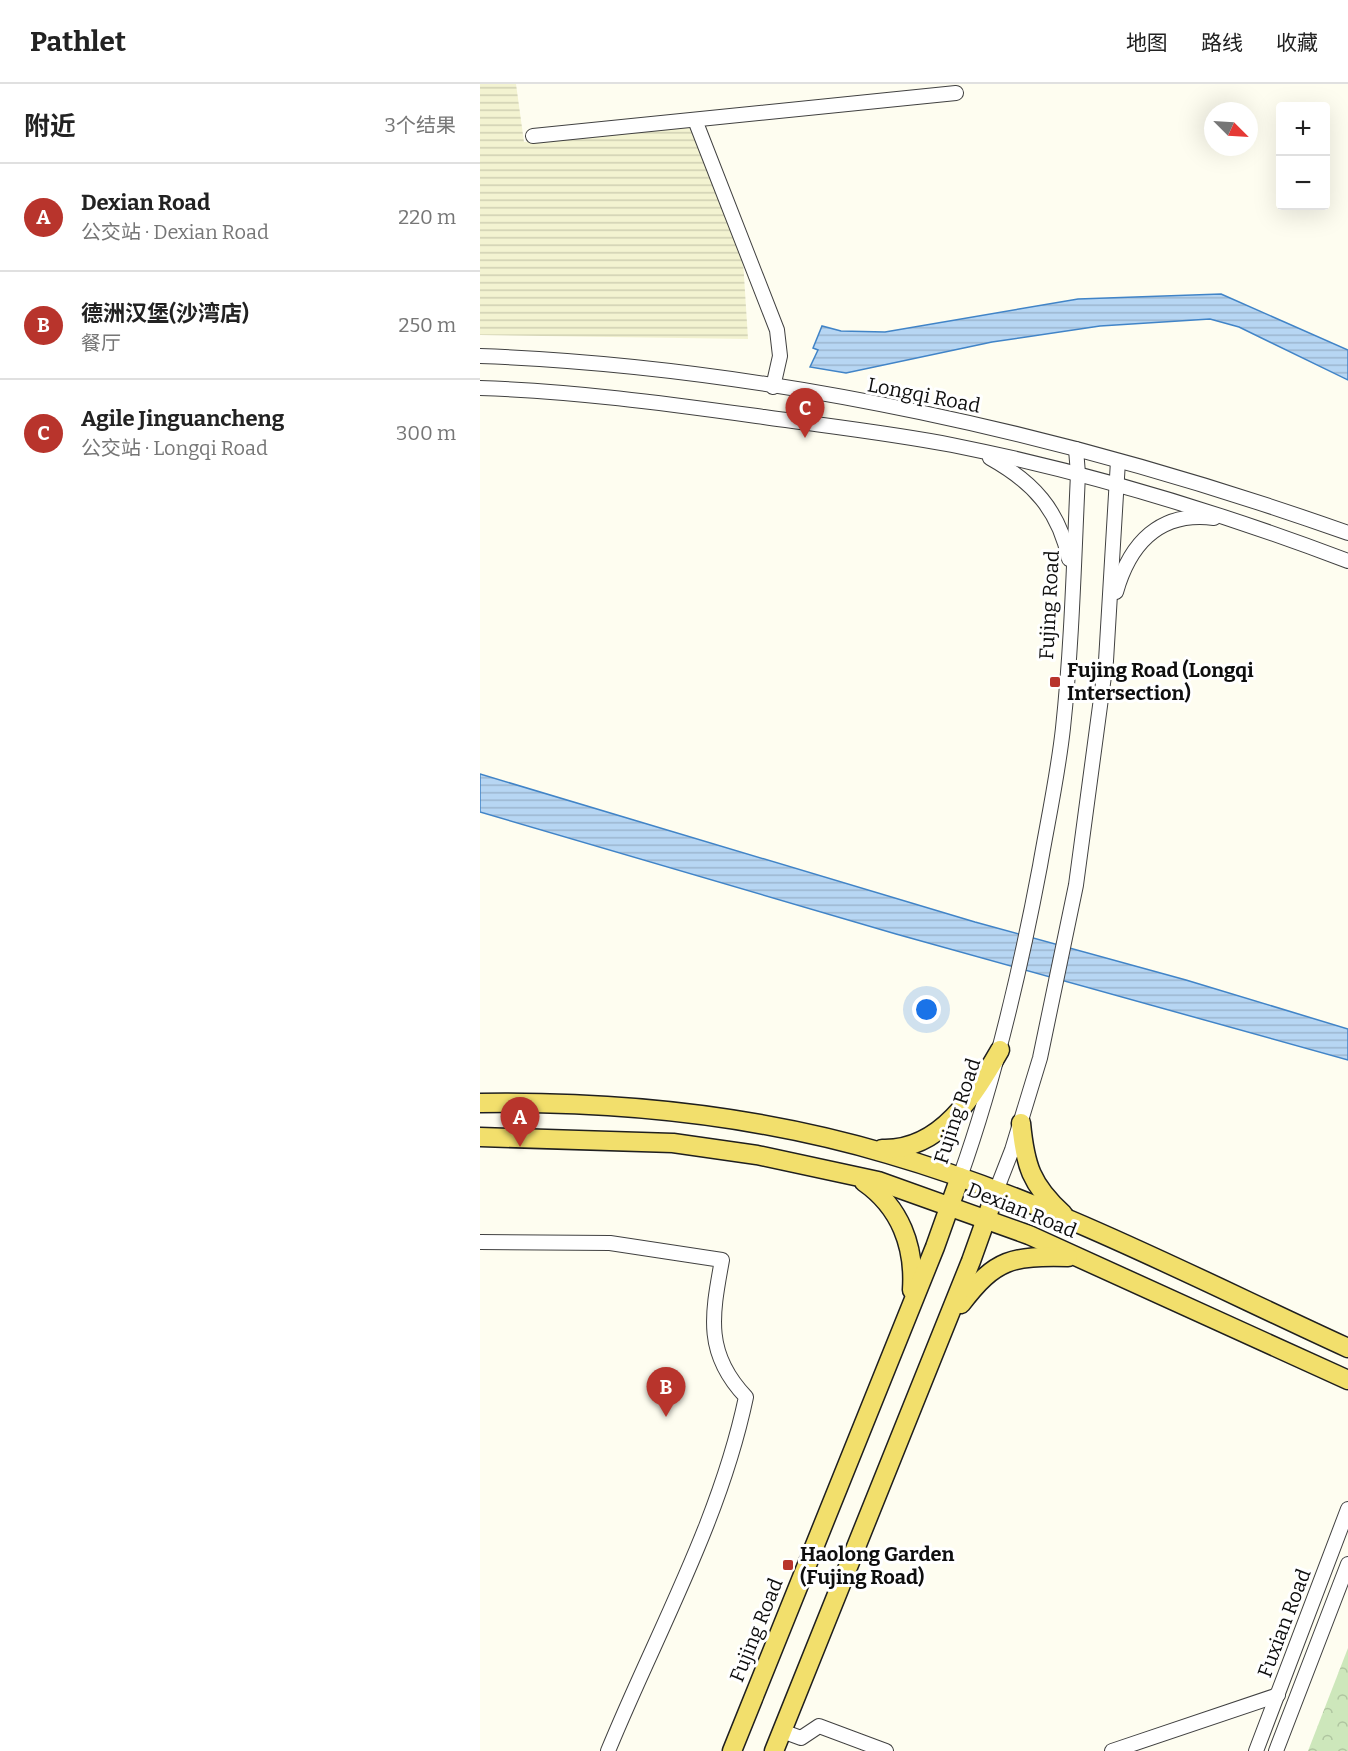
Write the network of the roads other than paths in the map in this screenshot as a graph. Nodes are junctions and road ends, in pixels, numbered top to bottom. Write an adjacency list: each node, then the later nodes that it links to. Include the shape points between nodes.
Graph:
1 (956, 93): 2 (street)
2 (695, 120): 3 (street); 5 (street, via 777,330 780,357)
3 (533, 136)
4 (480, 356): 5 (street, Longqi Road, via 615,365)
5 (773, 387): 7 (street, Longqi Road, via 938,417)
6 (480, 388): 8 (street, via 662,402 891,434)
7 (1076, 449): 9 (street, Longqi Road); 10 (street, Fujing Road)
8 (975, 450): 10 (street); 15 (street, via 1012,471 1038,494 1060,528)
9 (1118, 460): 11 (street); 13 (street, Longqi Road)
10 (1078, 474): 11 (street); 15 (street, Fujing Road)
11 (1116, 485): 12 (street); 16 (street)
12 (1237, 521): 14 (street); 16 (street, via 1203,517 1177,520 1140,542 1120,576)
13 (1348, 533)
14 (1348, 561)
15 (1073, 580): 17 (street, Fujing Road, via 1063,730 1028,931)
16 (1108, 629): 19 (street, via 1098,732 1066,941)
17 (1000, 1050): 21 (main road, via 968,1102 946,1126 896,1150); 23 (street, Fujing Road)
18 (480, 1103): 21 (main road, Dexian Road, via 677,1111 762,1124)
19 (1021, 1123): 24 (street); 27 (main road, via 1030,1174 1051,1203)
20 (480, 1137): 22 (main road, Dexian Road, via 673,1143)
21 (871, 1149): 23 (main road, Dexian Road)
22 (855, 1175): 25 (main road, Dexian Road); 30 (main road, via 882,1194 902,1226 913,1260)
23 (960, 1177): 24 (main road, Dexian Road); 25 (main road, Fujing Road)
24 (996, 1191): 26 (main road); 27 (main road, Dexian Road)
25 (950, 1205): 26 (main road, Dexian Road); 30 (main road, Fujing Road)
26 (987, 1218): 29 (main road, Dexian Road); 31 (main road)
27 (1074, 1223): 32 (main road, Dexian Road)
28 (480, 1242): 40 (street, via 610,1243 722,1260 713,1315 716,1347 729,1379 746,1396 736,1445 655,1649)
29 (1077, 1257): 31 (main road, via 1023,1257 998,1266 975,1286); 33 (main road, Dexian Road)
30 (909, 1308): 41 (main road, Fujing Road)
31 (945, 1324): 39 (main road)
32 (1344, 1345)
33 (1323, 1368): 34 (main road, Dexian Road); 35 (main road)
34 (1348, 1380)
35 (1348, 1393)
36 (1348, 1509): 38 (street, Fuxian Road)
37 (1348, 1564): 46 (street, Fuxian Road)
38 (1278, 1695): 44 (street); 45 (street, Fuxian Road)
39 (782, 1731): 42 (main road); 43 (street, via 801,1738 819,1726)
40 (608, 1751)
41 (732, 1751)
42 (774, 1751)
43 (886, 1751)
44 (1112, 1751)
45 (1257, 1751)
46 (1276, 1751)

